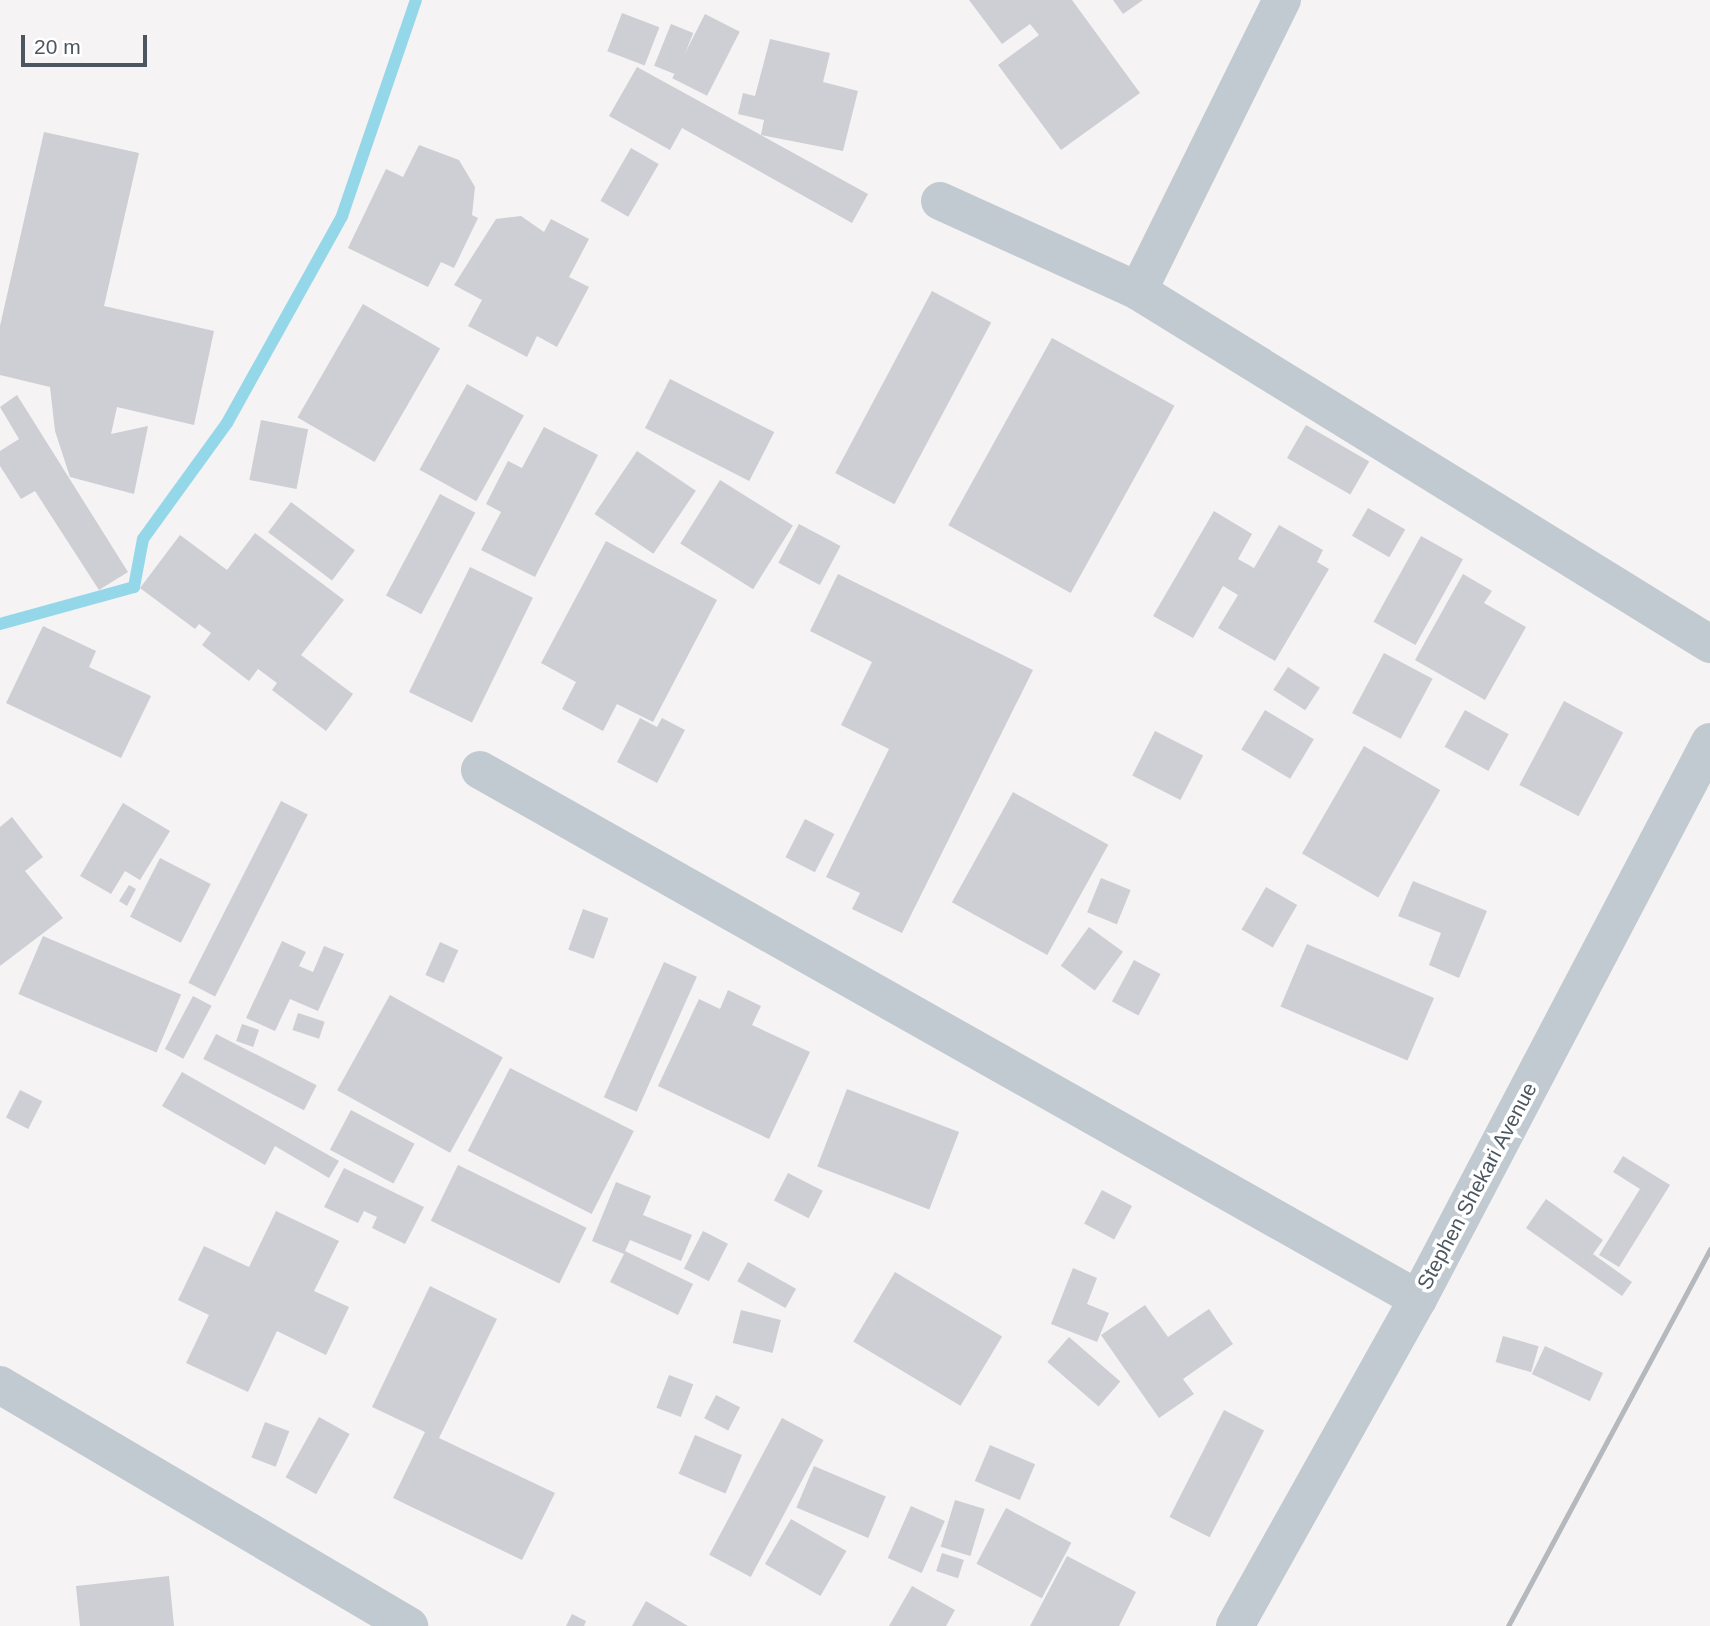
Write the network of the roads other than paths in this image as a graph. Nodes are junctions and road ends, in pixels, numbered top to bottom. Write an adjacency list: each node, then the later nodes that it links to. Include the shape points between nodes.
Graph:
1 (1282, 0): 3 (street)
2 (940, 201): 3 (street)
3 (1138, 291): 4 (street)
4 (1710, 644)
5 (1710, 742): 7 (street, Stephen Shekari Avenue)
6 (480, 770): 7 (street)
7 (1418, 1299): 11 (street, Stephen Shekari Avenue)
8 (0, 1385): 9 (street)
9 (360, 1615): 10 (street)
10 (409, 1626)
11 (1235, 1626)

